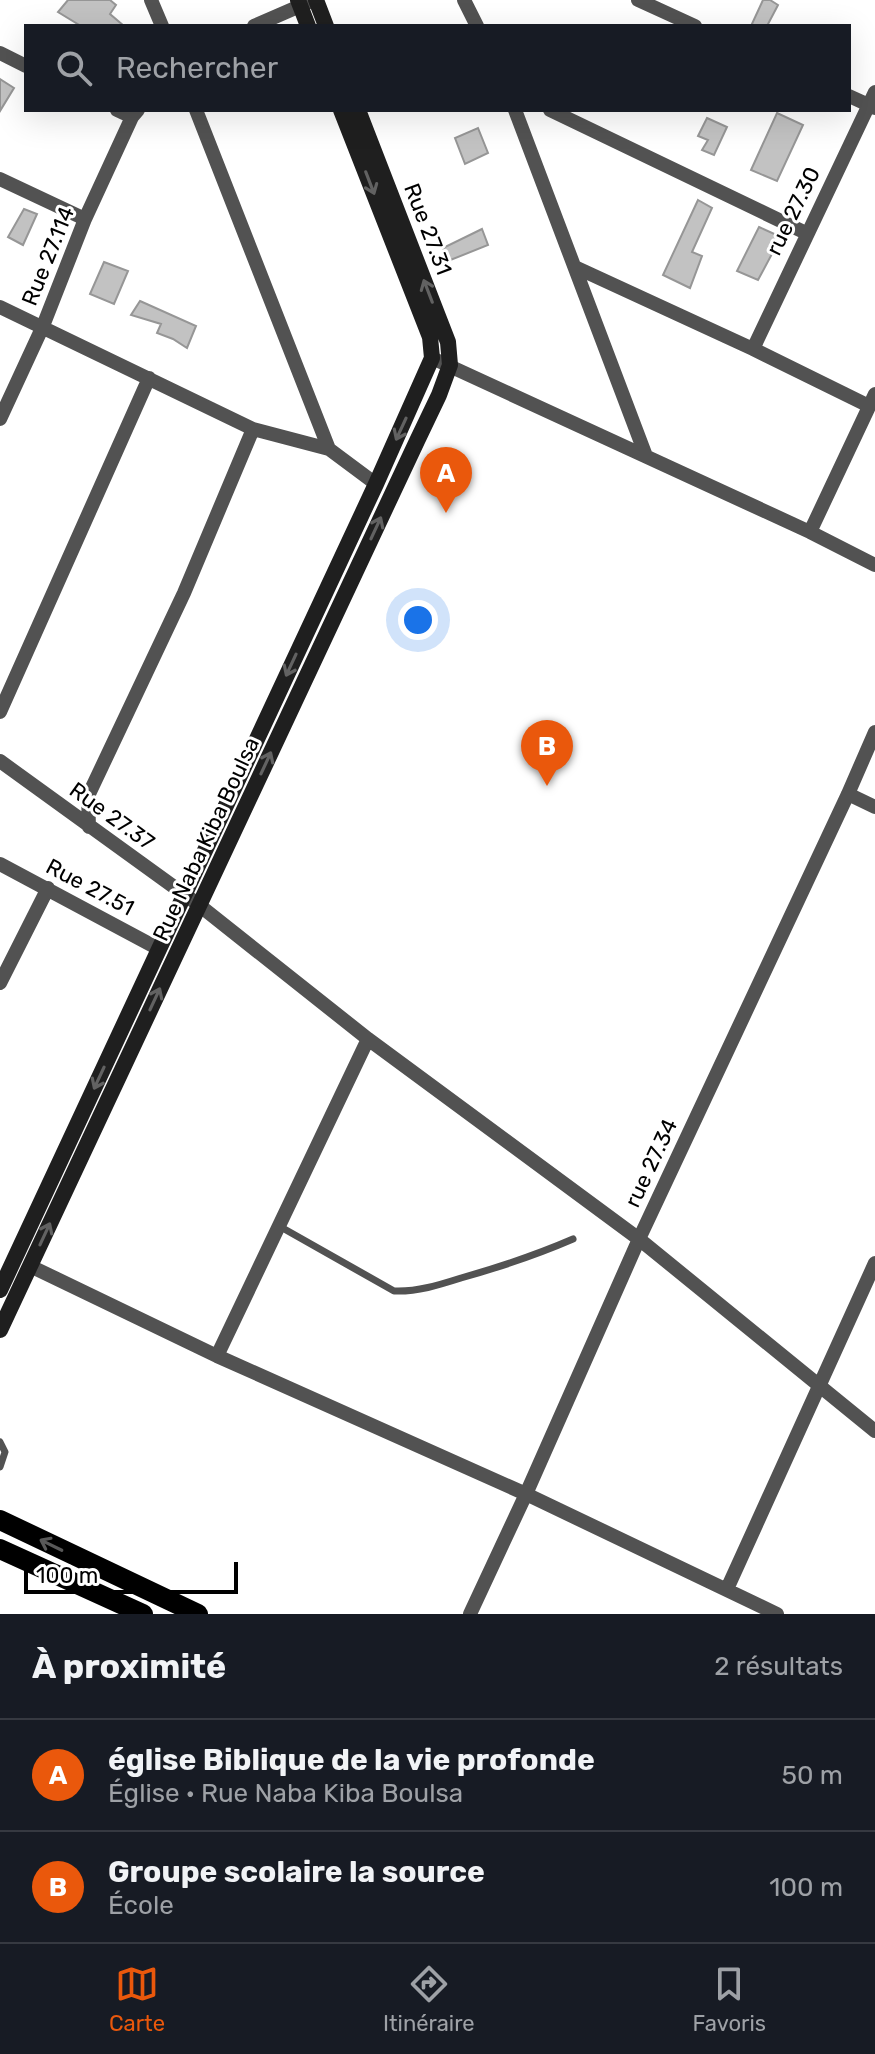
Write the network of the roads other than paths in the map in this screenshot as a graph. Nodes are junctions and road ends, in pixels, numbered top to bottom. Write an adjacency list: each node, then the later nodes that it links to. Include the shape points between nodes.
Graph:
1 (151, 0): 5 (street)
2 (464, 0): 9 (street)
3 (638, 0): 10 (street)
4 (307, 1): 6 (street); 7 (street); 8 (street)
5 (161, 24)
6 (258, 24)
7 (308, 24)
8 (324, 24)
9 (476, 24)
10 (691, 24)
11 (0, 53): 12 (street)
12 (24, 65)
13 (851, 96): 14 (street)
14 (873, 102): 23 (street, rue 27.30)
15 (197, 112): 34 (street)
16 (342, 112): 28 (street, Rue 27.31, one-way to 28, via 430,337)
17 (359, 112): 29 (street, Rue 27.31, one-way to 17, via 448,342)
18 (516, 112): 24 (street)
19 (554, 112): 23 (street)
20 (135, 114): 22 (street, Rue 27.114)
21 (0, 179): 22 (street)
22 (85, 219): 26 (street, Rue 27.114)
23 (806, 233): 27 (street, rue 27.30)
24 (575, 267): 27 (street); 35 (street)
25 (0, 307): 26 (street)
26 (43, 326): 30 (street); 32 (street, Rue 27.114)
27 (753, 349): 31 (street)
28 (432, 358): 29 (street); 36 (street, Rue Naba Kiba Boulsa, one-way to 36)
29 (450, 365): 35 (street); 50 (street, Rue Naba Kiba Boulsa, one-way to 29)
30 (149, 378): 33 (street); 39 (street)
31 (872, 400): 37 (street)
32 (0, 419)
33 (253, 429): 34 (street); 43 (street, via 184,593)
34 (329, 449): 36 (street)
35 (646, 456): 37 (street)
36 (376, 484): 49 (street, Rue Naba Kiba Boulsa, one-way to 49)
37 (810, 532): 38 (street)
38 (875, 565)
39 (0, 712)
40 (875, 732): 42 (street, rue 27.34)
41 (0, 761): 45 (street, Rue 27.37)
42 (848, 794): 44 (street); 56 (street, rue 27.34)
43 (88, 796): 45 (street); 46 (street)
44 (875, 807)
45 (67, 811): 46 (street, Rue 27.37)
46 (89, 827): 49 (street, Rue 27.37)
47 (0, 864): 48 (street, Rue 27.51)
48 (48, 888): 51 (street, Rue 27.51); 52 (street)
49 (184, 895): 50 (street, Rue 27.37); 51 (street, Rue Naba Kiba Boulsa)
50 (199, 905): 53 (street, Rue 27.37); 58 (street, Rue Naba Kiba Boulsa, one-way to 50)
51 (159, 949): 59 (street, Rue Naba Kiba Boulsa, one-way to 59)
52 (0, 983)
53 (368, 1039): 54 (street); 56 (street, Rue 27.37)
54 (279, 1226): 55 (lane, via 394,1291 410,1292 524,1260); 61 (street)
55 (573, 1239)
56 (639, 1239): 62 (street, Rue 27.37); 66 (street, rue 27.34)
57 (875, 1263): 62 (street)
58 (30, 1266): 60 (street, Rue Naba Kiba Boulsa); 61 (street)
59 (0, 1290)
60 (0, 1330)
61 (217, 1356): 66 (street)
62 (818, 1386): 63 (street, Rue 27.37); 69 (street)
63 (875, 1431)
64 (0, 1442): 65 (lane, via 5,1452)
65 (0, 1467)
66 (526, 1494): 69 (street); 72 (street, rue 27.34)
67 (0, 1520): 71 (main road, one-way to 67)
68 (0, 1549): 70 (main road)
69 (727, 1589): 73 (street)
70 (143, 1614)
71 (198, 1614)
72 (470, 1614)
73 (777, 1614)

